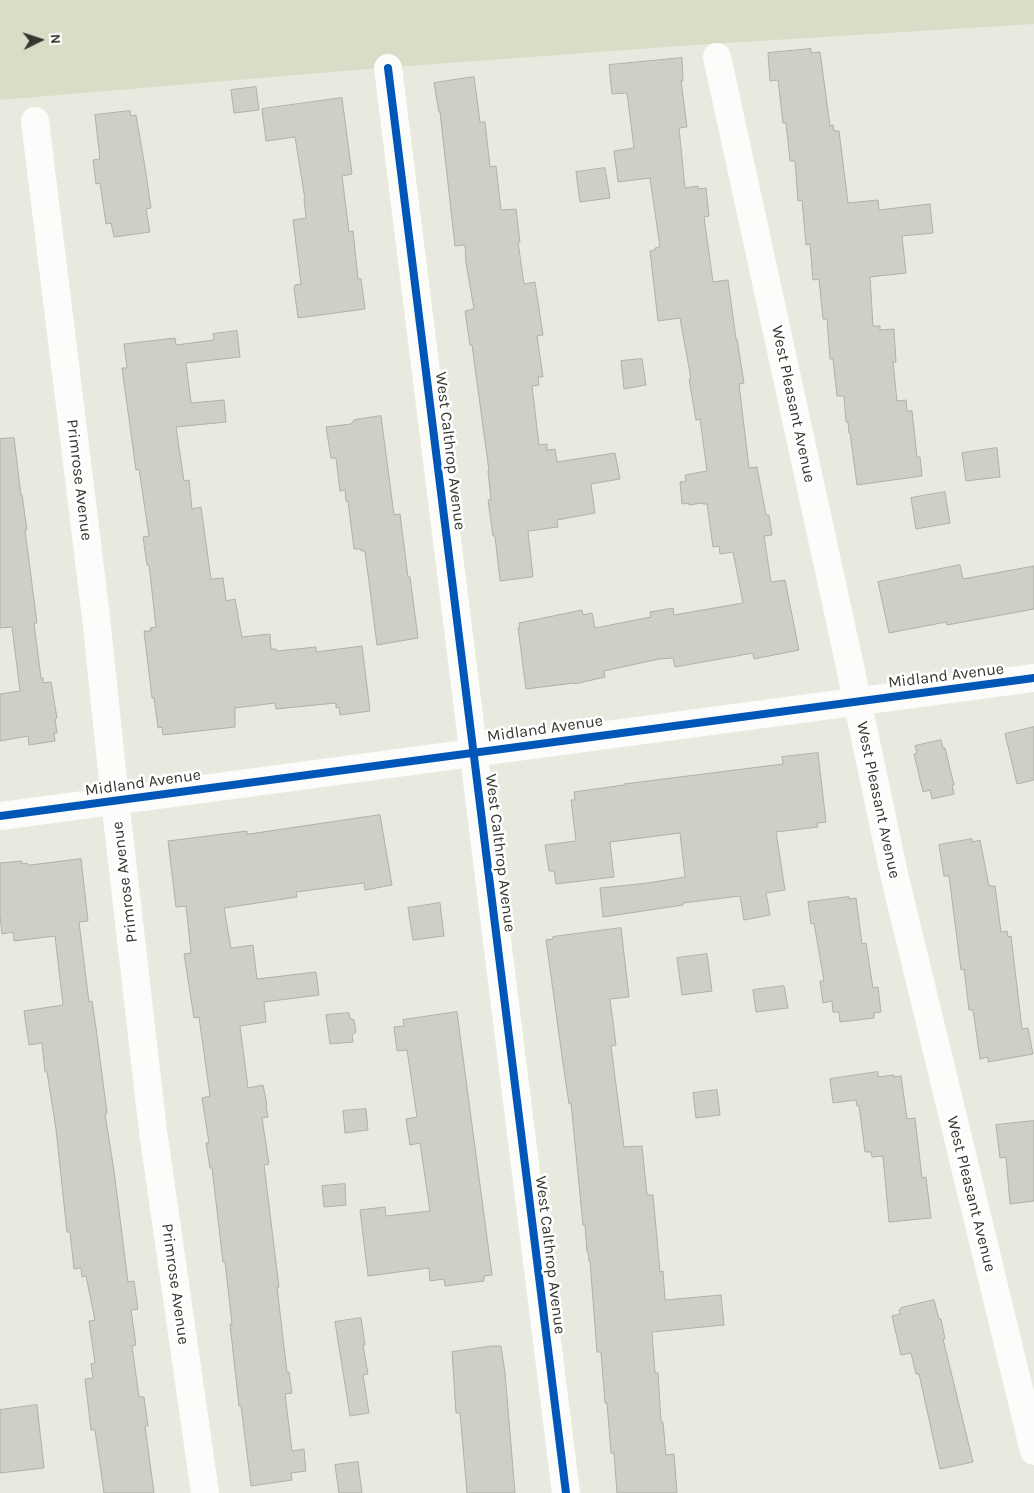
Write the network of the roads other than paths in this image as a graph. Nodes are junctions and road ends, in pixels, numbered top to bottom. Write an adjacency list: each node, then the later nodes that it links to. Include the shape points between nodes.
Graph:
1 (717, 57): 5 (street, West Pleasant Avenue)
2 (388, 68): 6 (street, West Calthrop Avenue)
3 (35, 121): 7 (street, Primrose Avenue, via 95,607)
4 (1034, 678): 5 (street, Midland Avenue)
5 (858, 701): 6 (street, Midland Avenue); 9 (street, West Pleasant Avenue, via 894,874)
6 (473, 752): 7 (street, Midland Avenue); 11 (street, West Calthrop Avenue)
7 (115, 800): 8 (street, Midland Avenue); 10 (street, Primrose Avenue, via 154,1131)
8 (0, 816)
9 (1034, 1451)
10 (205, 1493)
11 (566, 1493)

